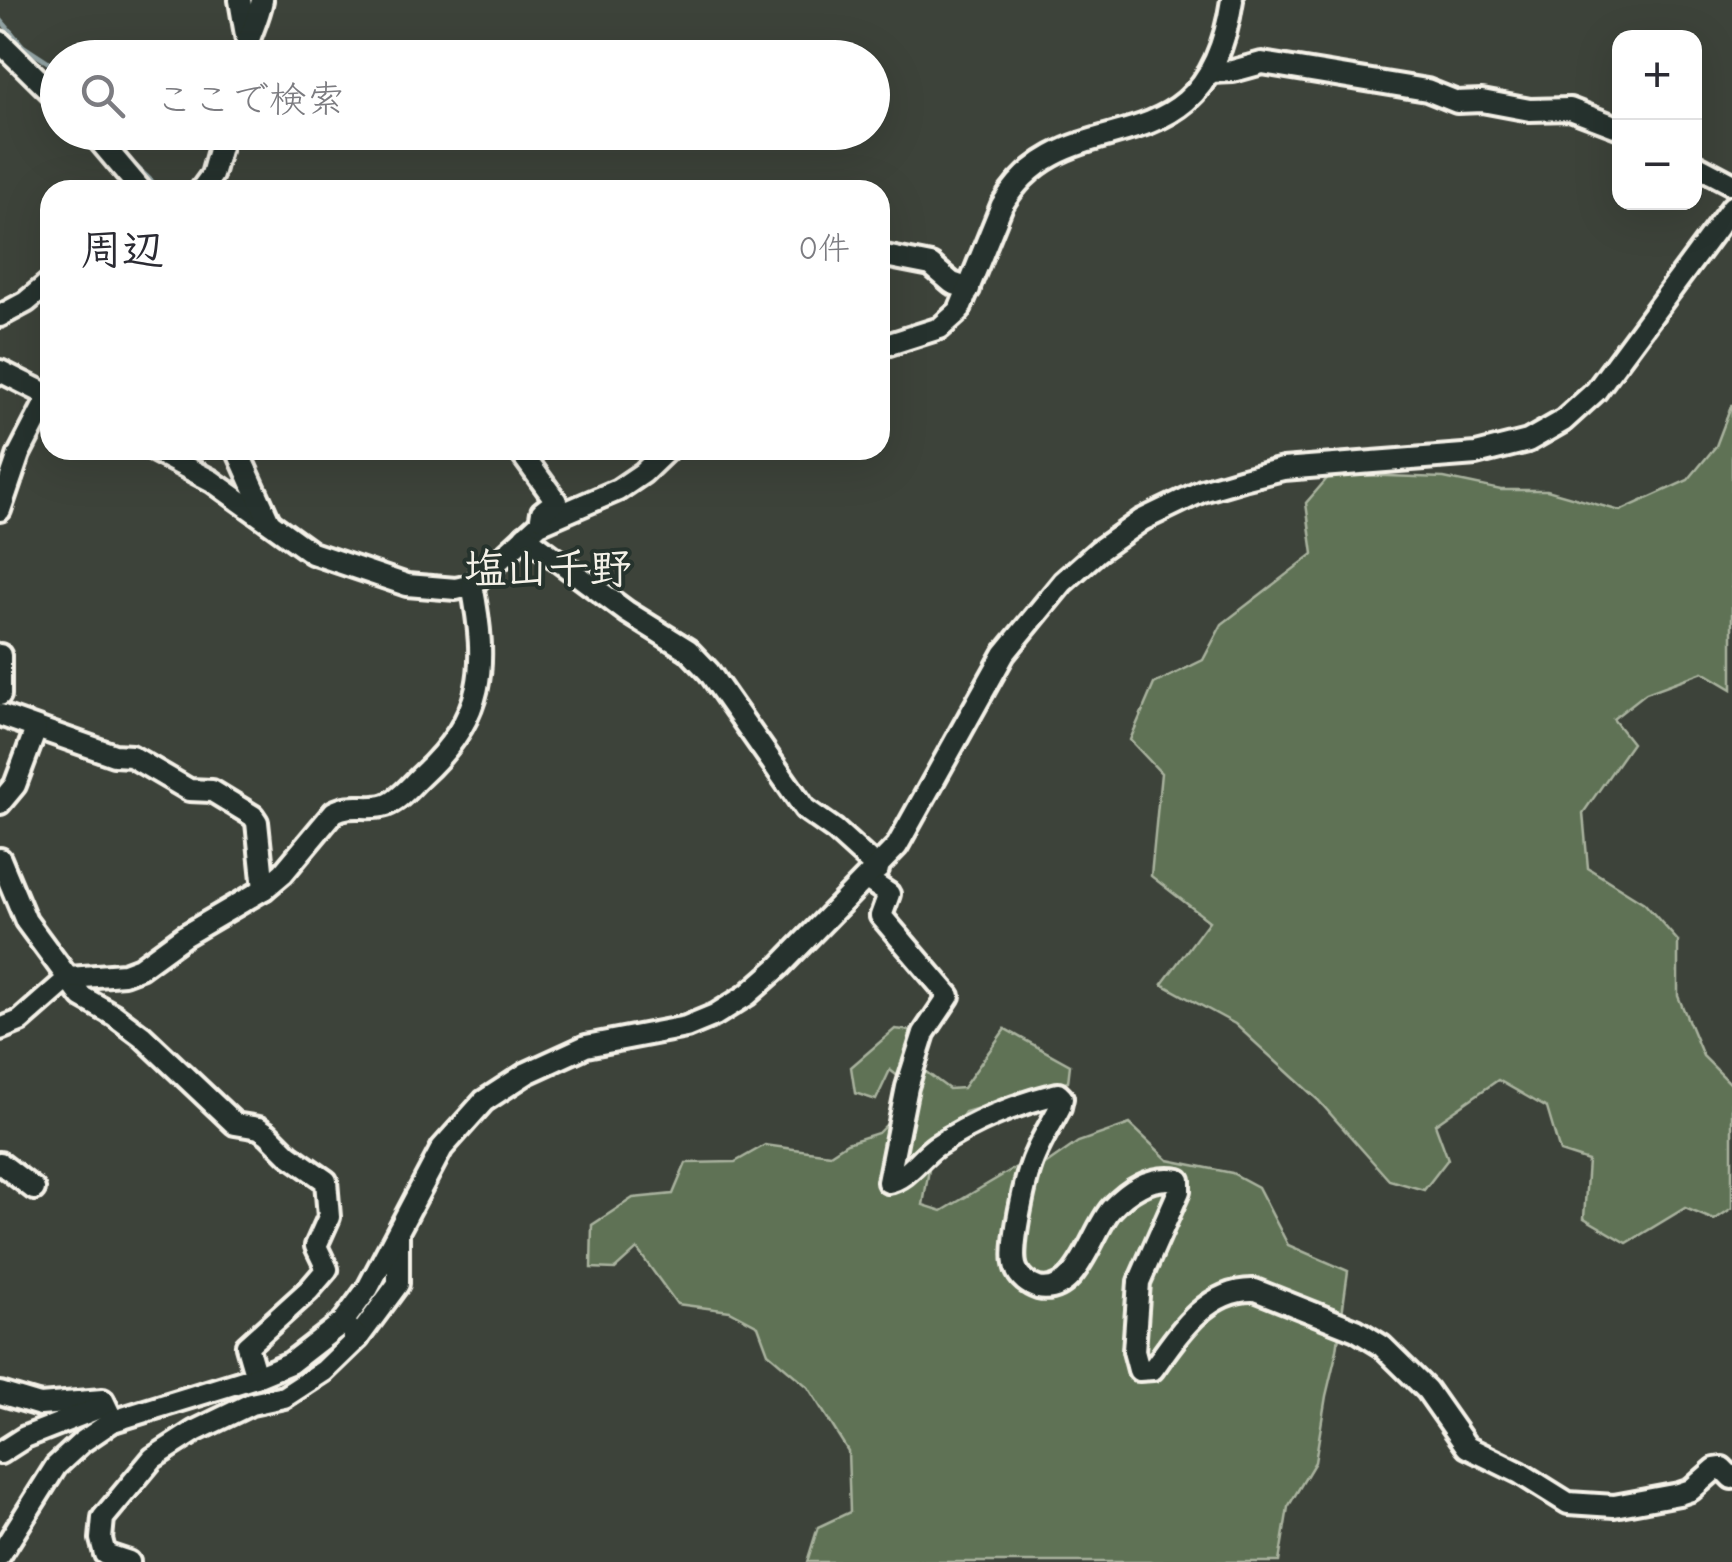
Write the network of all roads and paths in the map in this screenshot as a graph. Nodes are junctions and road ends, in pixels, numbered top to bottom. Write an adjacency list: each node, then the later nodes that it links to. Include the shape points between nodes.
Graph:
1 (240, 0): 4 (street)
2 (262, 0): 5 (street)
3 (1232, 0): 7 (street)
4 (244, 40)
5 (250, 40)
6 (0, 42): 8 (street)
7 (1211, 72): 9 (street, via 1262,63 1428,90 1457,102 1570,109); 19 (street, via 1192,99 1167,116 1076,144 1020,180 1002,205)
8 (40, 81)
9 (1612, 125)
10 (107, 150): 13 (street)
11 (219, 150): 14 (street)
12 (1702, 168): 15 (street)
13 (133, 180)
14 (209, 180)
15 (1732, 184)
16 (1732, 207): 39 (street, via 1596,392 1528,441 1476,454 1243,479 1142,520 1098,551 1004,654 914,818)
17 (890, 257): 19 (street, via 931,266)
18 (40, 290): 20 (street)
19 (969, 290): 21 (street, via 948,323)
20 (0, 316)
21 (890, 343)
22 (0, 370): 23 (street)
23 (40, 391)
24 (40, 413): 29 (street)
25 (172, 460): 30 (street)
26 (242, 460): 30 (street)
27 (526, 460): 31 (street, via 556,501)
28 (657, 460): 31 (street, via 618,490)
29 (0, 510)
30 (270, 523): 32 (street, via 312,554 407,585)
31 (532, 530): 32 (street); 39 (street, via 627,612 688,650 805,809 835,830)
32 (472, 585): 40 (street, via 480,665 456,740 396,800 334,812)
33 (0, 655): 34 (street)
34 (0, 695)
35 (0, 715): 36 (street)
36 (36, 729): 37 (street); 40 (street, via 131,756 188,790 212,791 253,816)
37 (0, 803)
38 (0, 859): 41 (street, via 26,922)
39 (873, 874): 45 (street, via 780,966 715,1015 586,1046 527,1072 484,1101 442,1148); 52 (street, via 888,894 881,916 949,996 924,1033 888,1182 900,1180 964,1129 1058,1094 1060,1107 1033,1158 1013,1251 1026,1282 1050,1289 1090,1250 1112,1208 1148,1181 1180,1180 1139,1282 1139,1370 1153,1369 1190,1321 1222,1295 1255,1290 1382,1346 1427,1390 1467,1447 1568,1503 1614,1506 1679,1494 1715,1469)
40 (264, 889): 41 (street, via 140,968)
41 (69, 978): 42 (street, via 20,1021); 48 (street, via 82,997 142,1036 235,1124 268,1134 326,1181 328,1217 316,1246 328,1269 248,1346)
42 (0, 1029)
43 (0, 1164): 44 (street)
44 (34, 1189)
45 (398, 1232): 46 (street); 47 (street, via 398,1284)
46 (342, 1322): 47 (street); 48 (street, via 290,1363)
47 (358, 1338): 54 (street, via 284,1398 251,1404 152,1458 103,1518 105,1554)
48 (256, 1377): 50 (street)
49 (0, 1394): 50 (street, via 40,1405 102,1400)
50 (109, 1413): 51 (street, via 26,1436); 53 (street, via 56,1466)
51 (0, 1454)
52 (1732, 1478)
53 (0, 1556)
54 (129, 1562)

